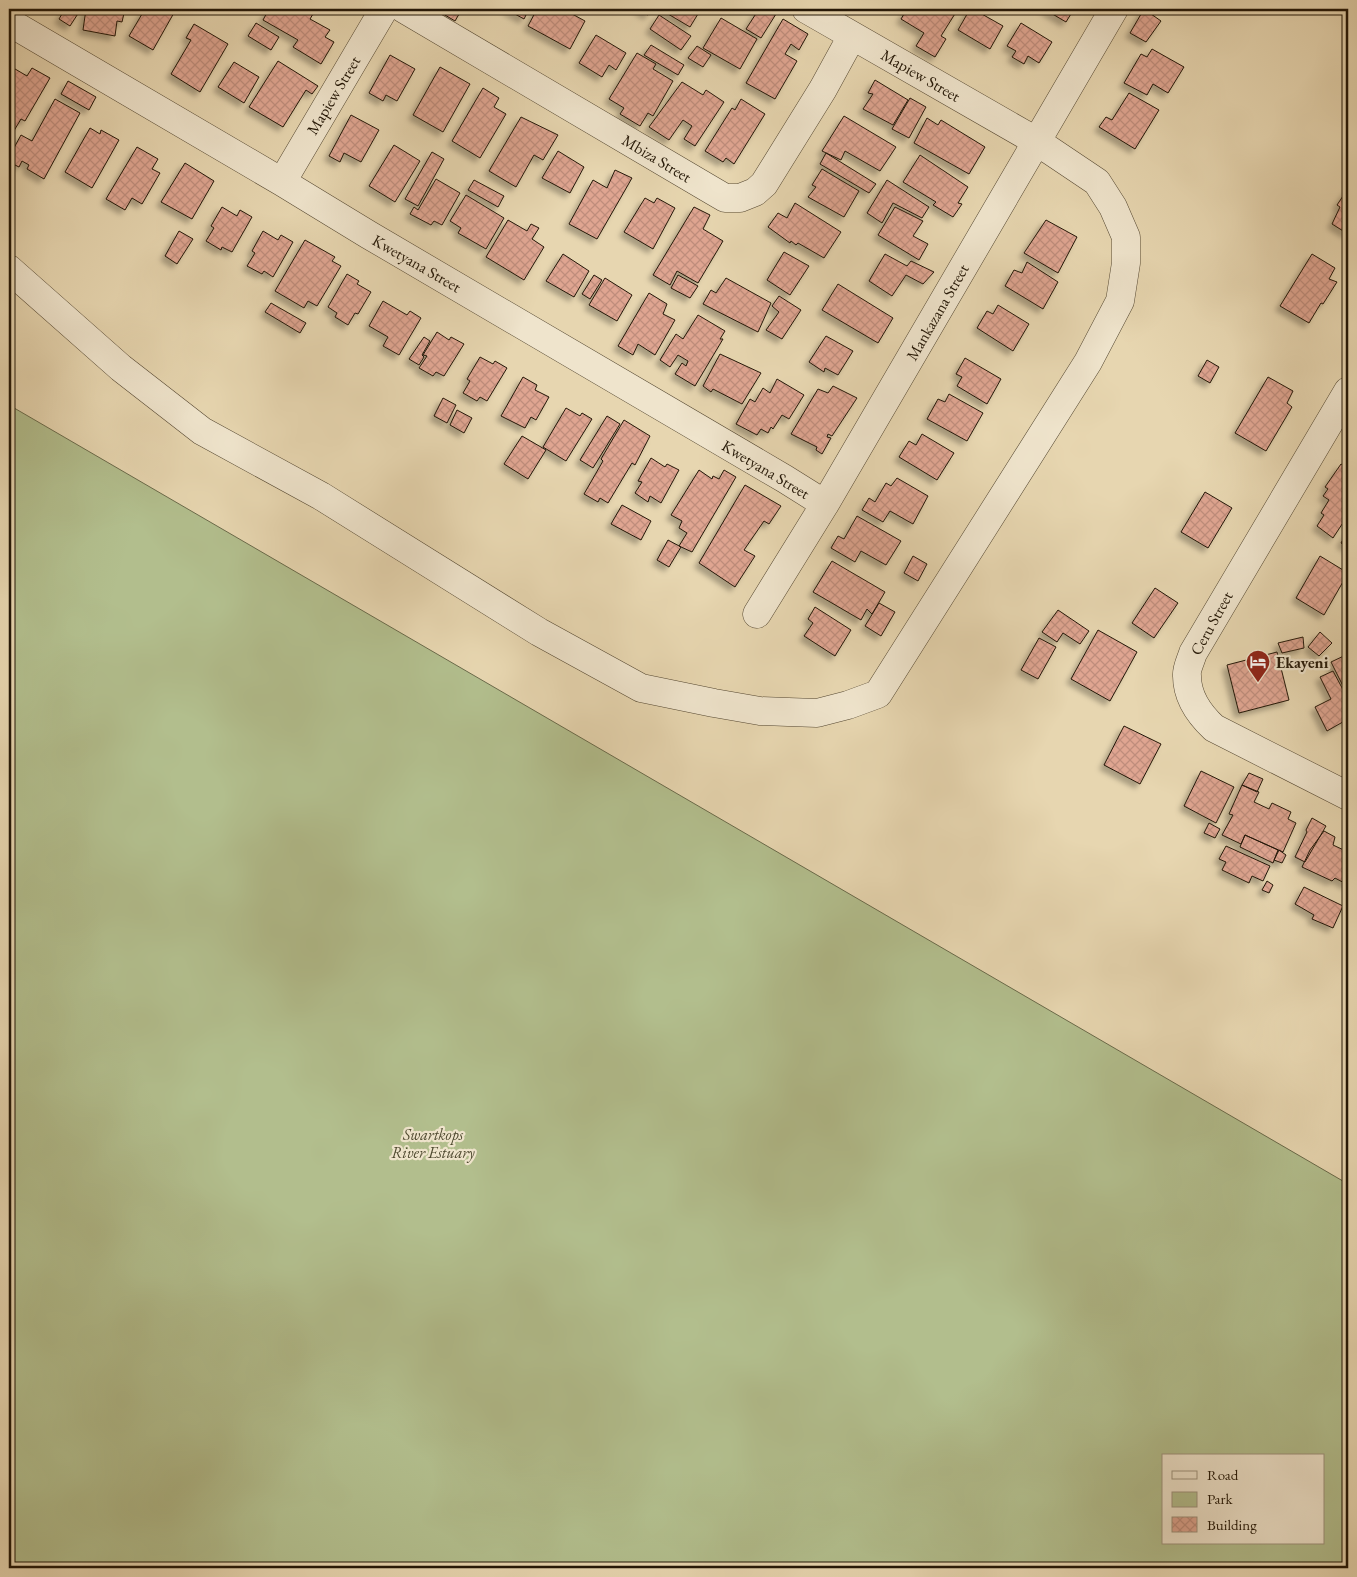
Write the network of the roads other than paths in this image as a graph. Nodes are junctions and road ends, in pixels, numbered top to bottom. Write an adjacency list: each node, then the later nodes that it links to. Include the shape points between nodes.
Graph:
1 (384, 9): 8 (street, Mapiew Street)
2 (404, 9): 6 (street, Mbiza Street, via 725,198 732,199 748,196 764,184)
3 (806, 9): 6 (street, Mapiew Street)
4 (1114, 9): 7 (street, Mankazana Street)
5 (9, 22): 8 (street, Kwetyana Street)
6 (852, 36): 7 (street, Mapiew Street)
7 (1036, 140): 9 (street, Mapiew Street, via 1097,182 1113,208 1126,237 1120,301 1088,362 878,694 817,713 760,711 641,688 539,632 321,496 202,430 121,368); 11 (street, Mankazana Street)
8 (282, 182): 11 (street, Kwetyana Street)
9 (9, 269)
10 (1348, 391): 13 (street, Ceru Street, via 1192,653 1186,675 1194,703 1214,728)
11 (825, 504): 12 (street, Mankazana Street)
12 (757, 614)
13 (1348, 796)

